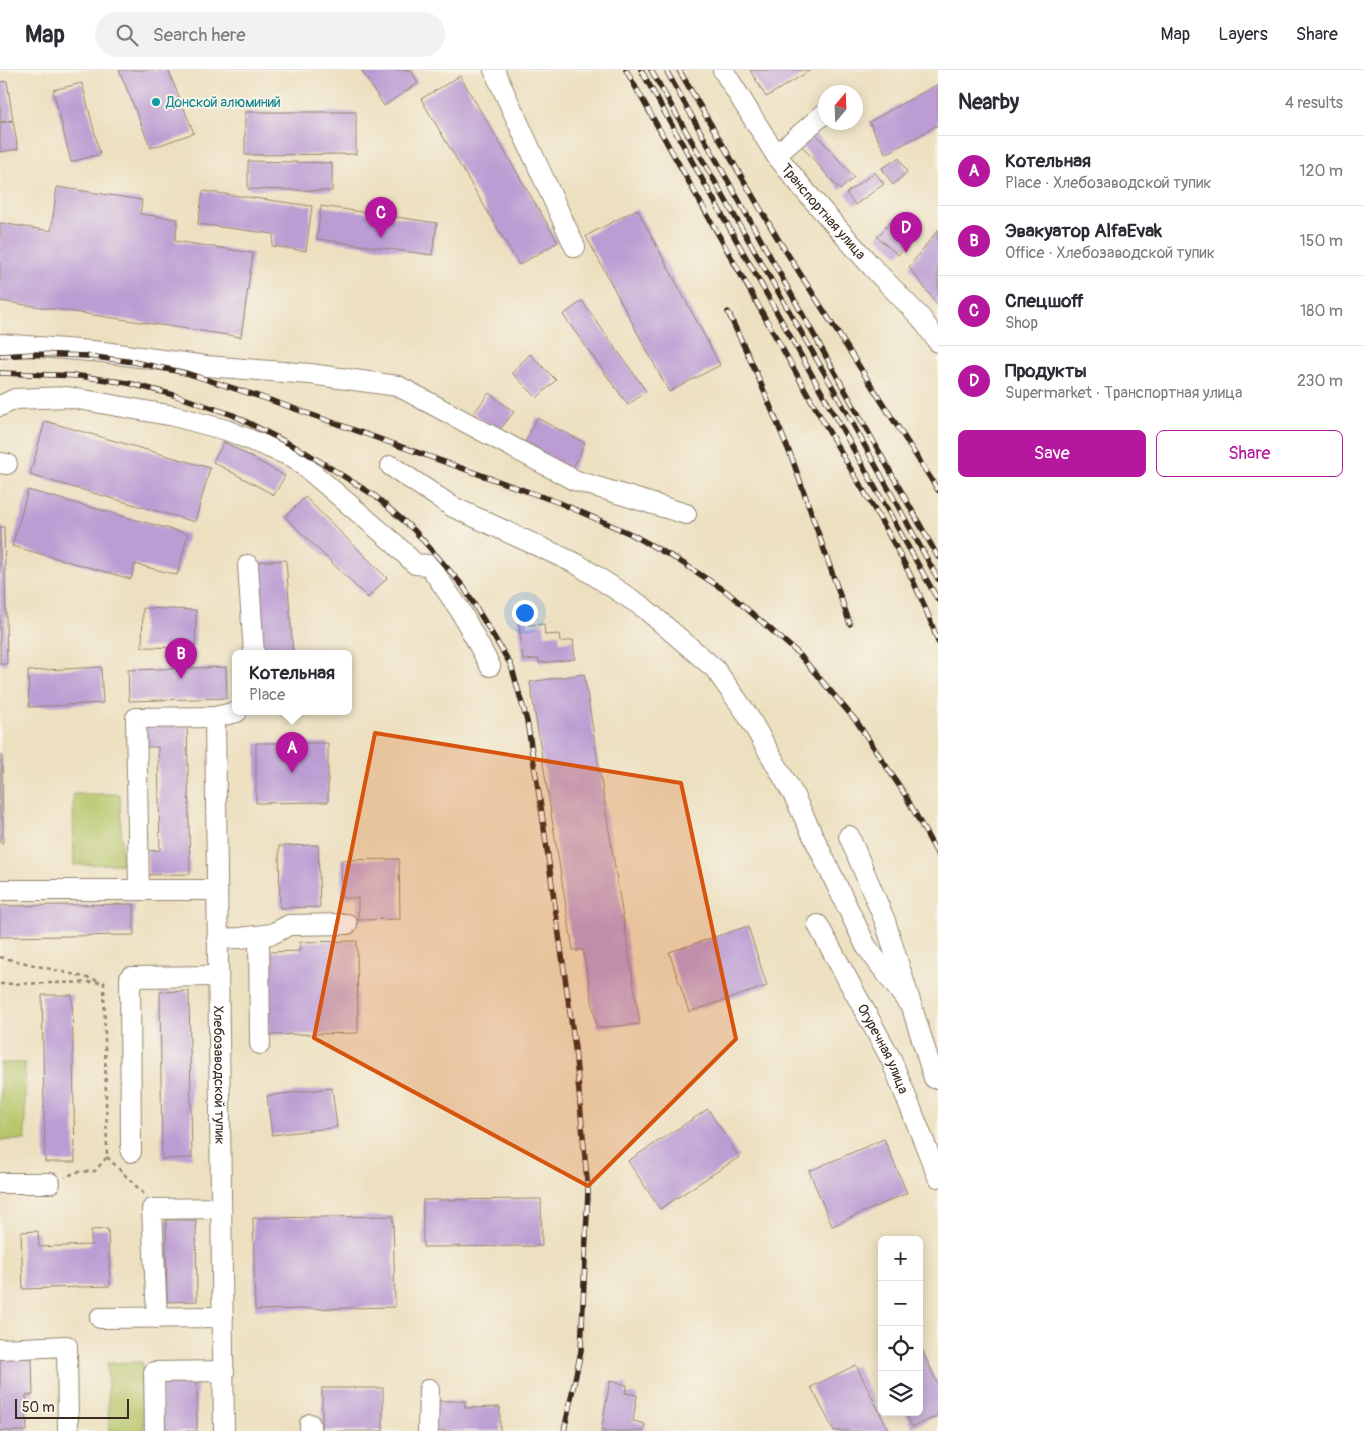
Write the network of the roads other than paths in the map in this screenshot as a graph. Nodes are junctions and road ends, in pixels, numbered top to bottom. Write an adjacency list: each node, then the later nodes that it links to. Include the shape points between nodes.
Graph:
1 (494, 70): 5 (street)
2 (723, 70): 4 (street, Транспортная улица)
3 (818, 119): 4 (street)
4 (776, 155): 6 (street, Транспортная улица, via 872,267 922,318)
5 (575, 247)
6 (938, 342)
7 (0, 344): 10 (street, via 103,352 398,386 574,480)
8 (0, 406): 13 (street, via 15,399 67,397 174,416 226,430 295,458 415,564 429,565 460,610)
9 (391, 466): 25 (street, via 452,507 577,564 643,608 715,669 747,714 793,794 866,946)
10 (686, 514)
11 (248, 566): 12 (street)
12 (254, 650)
13 (490, 666)
14 (232, 713): 15 (street)
15 (215, 717): 18 (street, via 136,718); 19 (street, Хлебозаводской тупик)
16 (849, 836): 25 (street, via 885,921)
17 (0, 890): 18 (street)
18 (139, 890): 19 (street)
19 (217, 890): 23 (street, Хлебозаводской тупик)
20 (347, 924): 22 (street, via 289,925 272,934)
21 (818, 925): 28 (street, Огуречная улица, via 891,1059)
22 (259, 936): 23 (street); 26 (street)
23 (218, 939): 24 (street, Хлебозаводской тупик)
24 (218, 976): 29 (street, via 130,977); 33 (street, Хлебозаводской тупик)
25 (912, 1008): 27 (street)
26 (260, 1044)
27 (936, 1084): 28 (street)
28 (904, 1091): 30 (street, Огуречная улица)
29 (131, 1152)
30 (938, 1177)
31 (50, 1183): 32 (street)
32 (0, 1184)
33 (221, 1208): 34 (street, Хлебозаводской тупик); 36 (street, via 152,1209)
34 (223, 1317): 36 (street); 38 (street, Хлебозаводской тупик)
35 (100, 1318): 36 (street)
36 (157, 1318)
37 (0, 1349): 40 (street, via 67,1346)
38 (224, 1371): 41 (street, via 154,1372); 42 (street, Хлебозаводской тупик)
39 (430, 1388): 43 (street)
40 (68, 1431)
41 (155, 1431)
42 (224, 1431)
43 (428, 1431)

